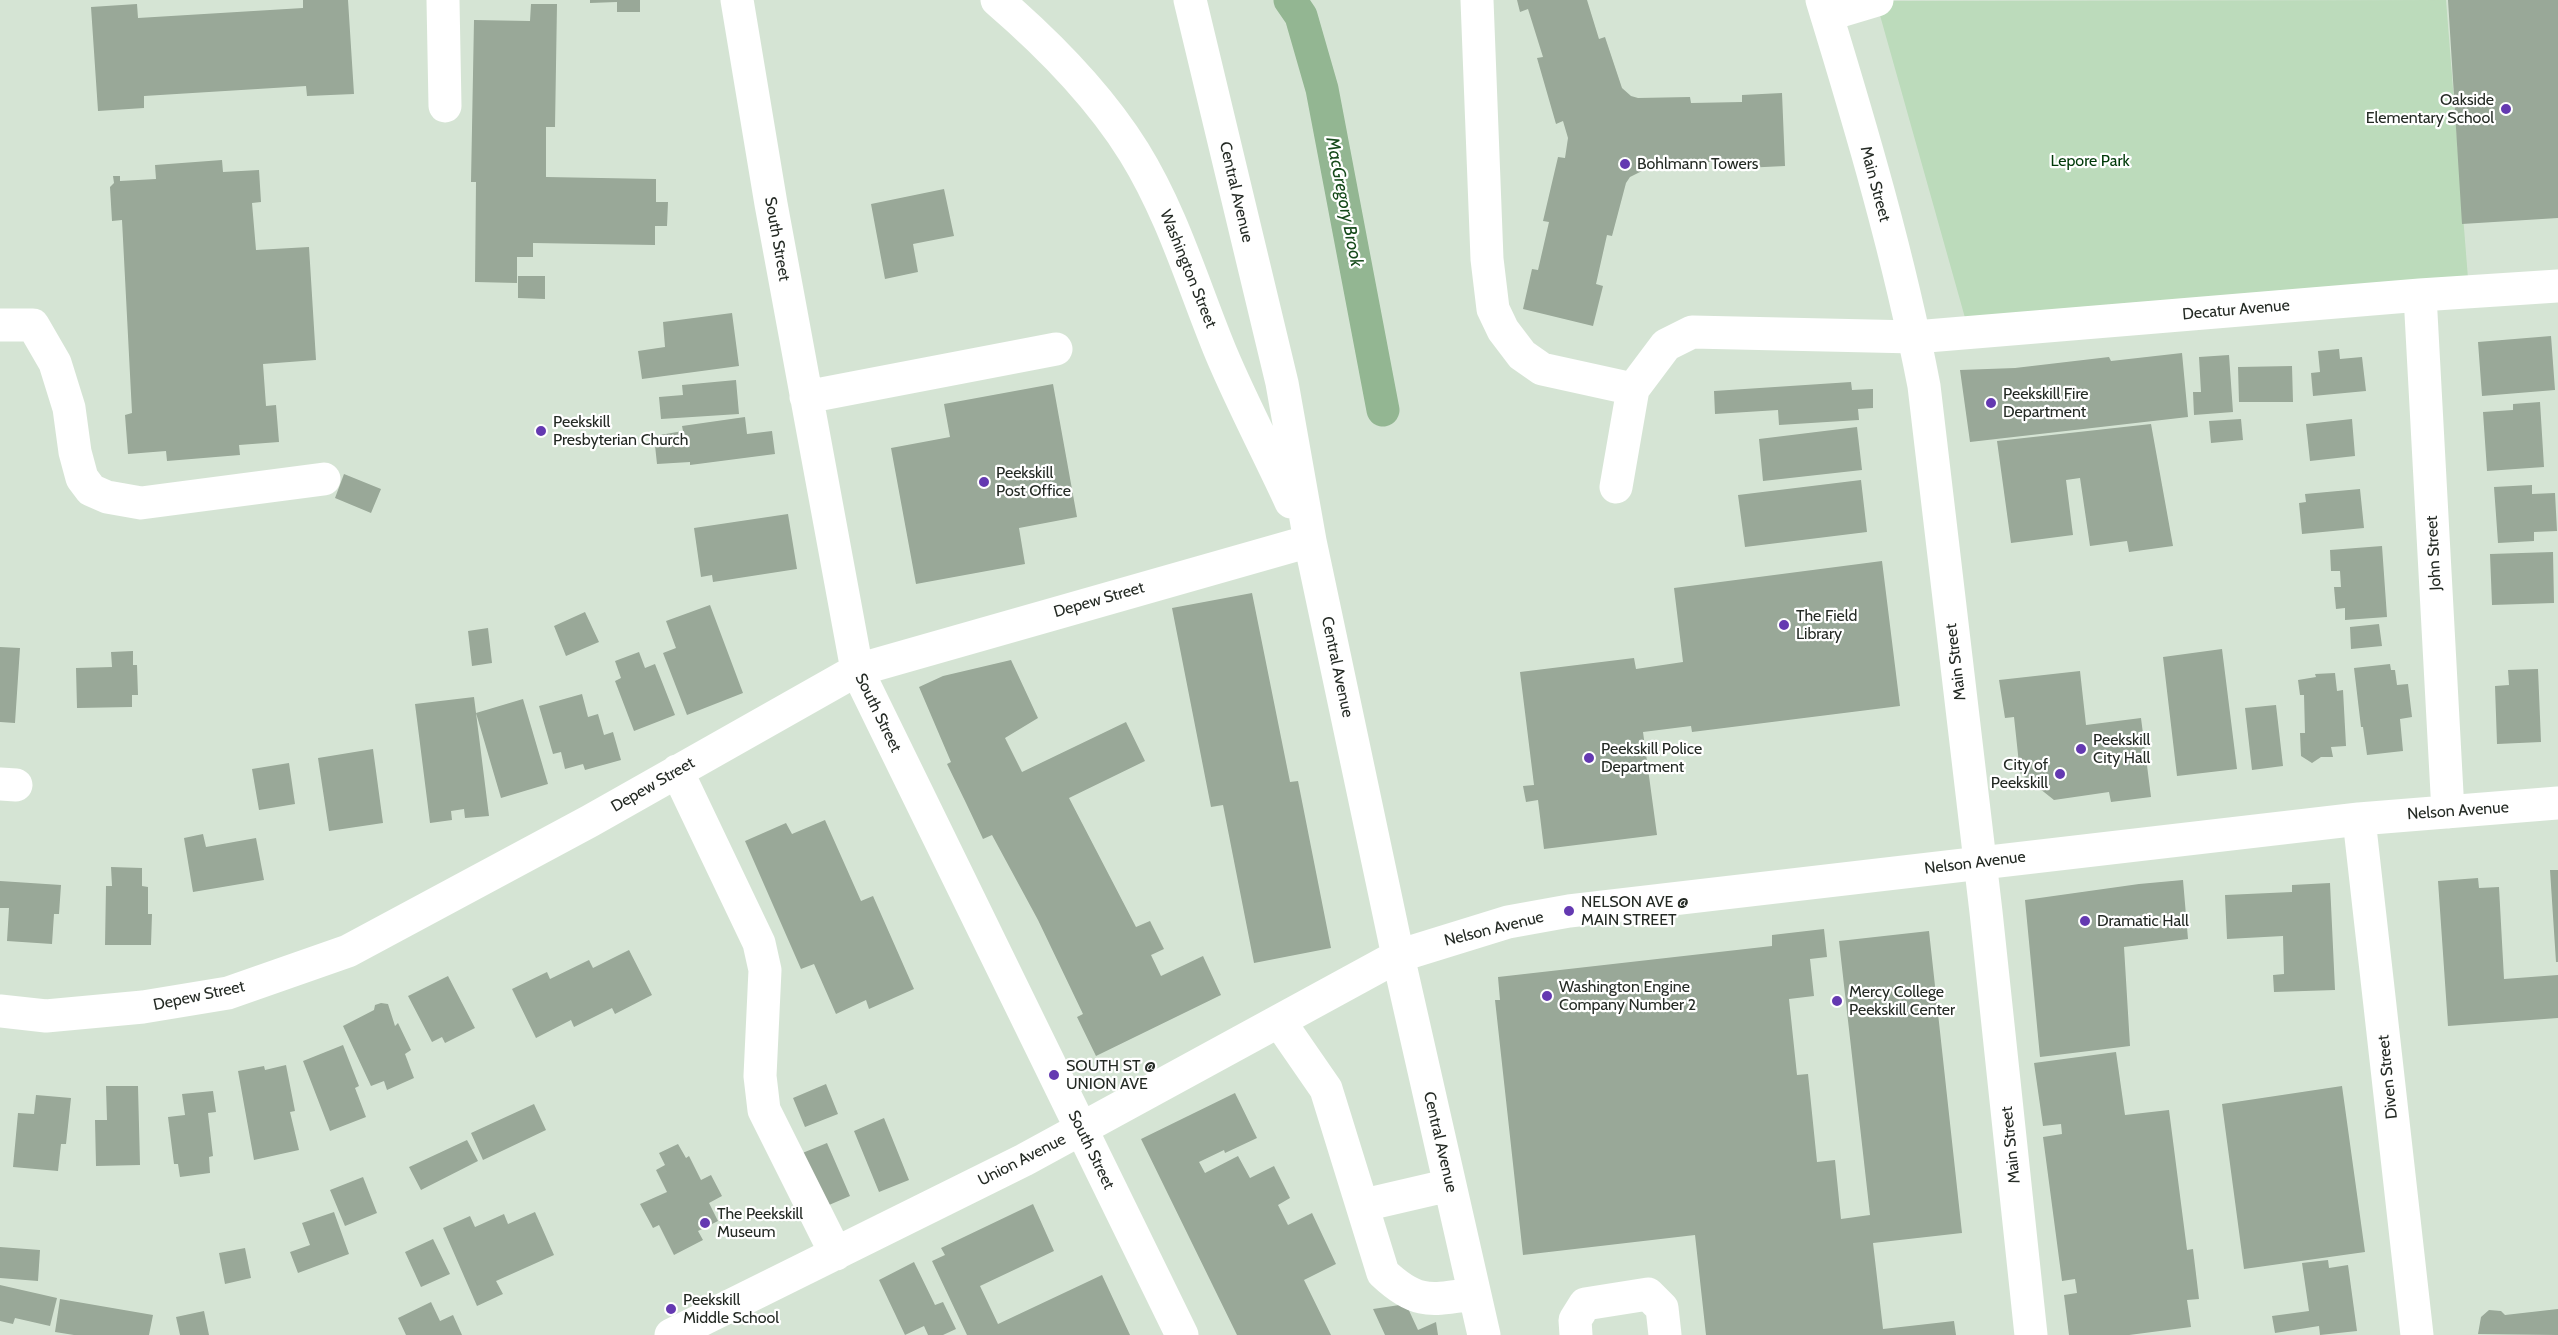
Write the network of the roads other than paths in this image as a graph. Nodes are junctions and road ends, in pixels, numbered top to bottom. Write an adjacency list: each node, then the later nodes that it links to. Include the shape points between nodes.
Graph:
1 (444, 0): 8 (street)
2 (737, 0): 15 (street, South Street)
3 (997, 0): 18 (street, Washington Street, via 1034,32 1092,94 1134,152 1174,227 1221,353)
4 (1190, 0): 18 (street, Central Avenue, via 1282,383)
5 (1477, 0): 14 (street, via 1492,309 1521,354 1542,369)
6 (1878, 0): 7 (street)
7 (1824, 8): 12 (street, Main Street)
8 (445, 106)
9 (2558, 286): 10 (street, Decatur Avenue)
10 (2420, 295): 12 (street, Decatur Avenue); 22 (street, John Street)
11 (0, 325): 16 (street, via 33,325 55,363 69,408 82,478 91,489 107,497 141,503)
12 (1915, 337): 14 (street, Decatur Avenue, via 1692,332 1666,345); 24 (street, Main Street, via 1924,386)
13 (1056, 349): 15 (street)
14 (1633, 389): 17 (street)
15 (806, 397): 19 (street, South Street)
16 (324, 479)
17 (1616, 487)
18 (1310, 541): 19 (street, Depew Street); 25 (street, Central Avenue)
19 (857, 670): 20 (street, Depew Street); 28 (street, South Street)
20 (677, 771): 26 (street, Depew Street, via 348,951 228,993 143,1007 46,1016); 31 (street, via 759,943 765,970 760,1076 764,1110)
21 (2558, 804): 22 (street, Nelson Avenue)
22 (2448, 812): 23 (street, Nelson Avenue)
23 (2359, 819): 24 (street, Nelson Avenue); 39 (street, Diven Street)
24 (1979, 862): 25 (street, Nelson Avenue, via 1569,911 1508,922); 38 (street, Main Street)
25 (1398, 956): 27 (street, Union Avenue); 29 (street, Central Avenue)
26 (0, 1011)
27 (1280, 1021): 28 (street, Union Avenue); 30 (street, via 1326,1089)
28 (1082, 1130): 31 (street, Union Avenue); 34 (street, South Street)
29 (1450, 1185): 30 (street); 32 (street, Central Avenue)
30 (1364, 1205): 32 (street, via 1383,1273 1402,1291 1419,1298)
31 (836, 1254): 33 (street, Union Avenue)
32 (1474, 1294): 35 (street, Central Avenue)
33 (672, 1335)
34 (1182, 1335)
35 (1484, 1335)
36 (1576, 1335): 37 (street, via 1575,1320 1585,1304 1648,1294 1662,1308)
37 (1665, 1335)
38 (2031, 1335)
39 (2417, 1335)

